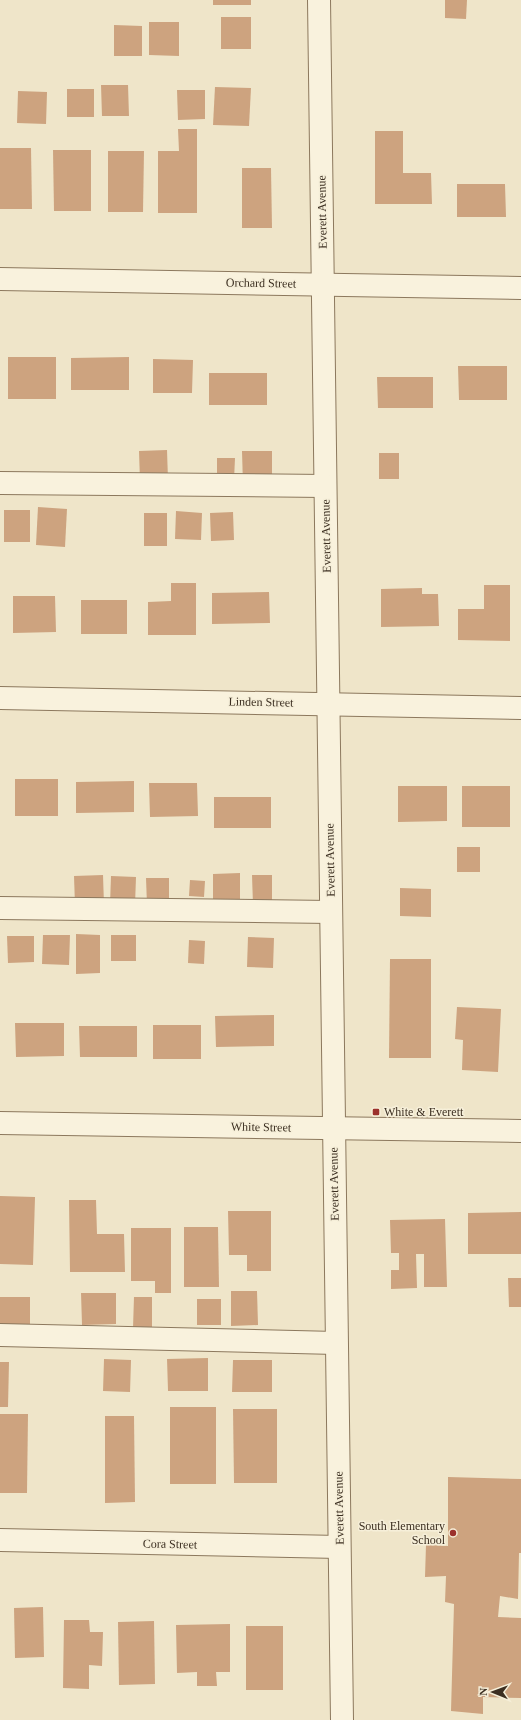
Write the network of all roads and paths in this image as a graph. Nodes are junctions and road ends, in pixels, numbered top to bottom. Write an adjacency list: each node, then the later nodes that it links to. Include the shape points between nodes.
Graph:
1 (319, 0): 3 (street, Everett Avenue)
2 (0, 279): 3 (street, Orchard Street)
3 (323, 284): 4 (street, Orchard Street); 6 (street, Everett Avenue)
4 (521, 288)
5 (0, 483): 6 (street)
6 (325, 486): 8 (street, Everett Avenue)
7 (0, 698): 8 (street, Linden Street)
8 (328, 704): 9 (street, Linden Street); 11 (street, Everett Avenue)
9 (521, 708)
10 (0, 908): 11 (street)
11 (331, 912): 13 (street, Everett Avenue)
12 (0, 1123): 13 (street, White Street)
13 (334, 1128): 14 (street, White Street); 16 (street, Everett Avenue)
14 (521, 1131)
15 (0, 1335): 16 (street)
16 (336, 1343): 18 (street, Everett Avenue)
17 (0, 1540): 18 (street, Cora Street)
18 (339, 1547): 19 (street, Everett Avenue)
19 (342, 1720)

